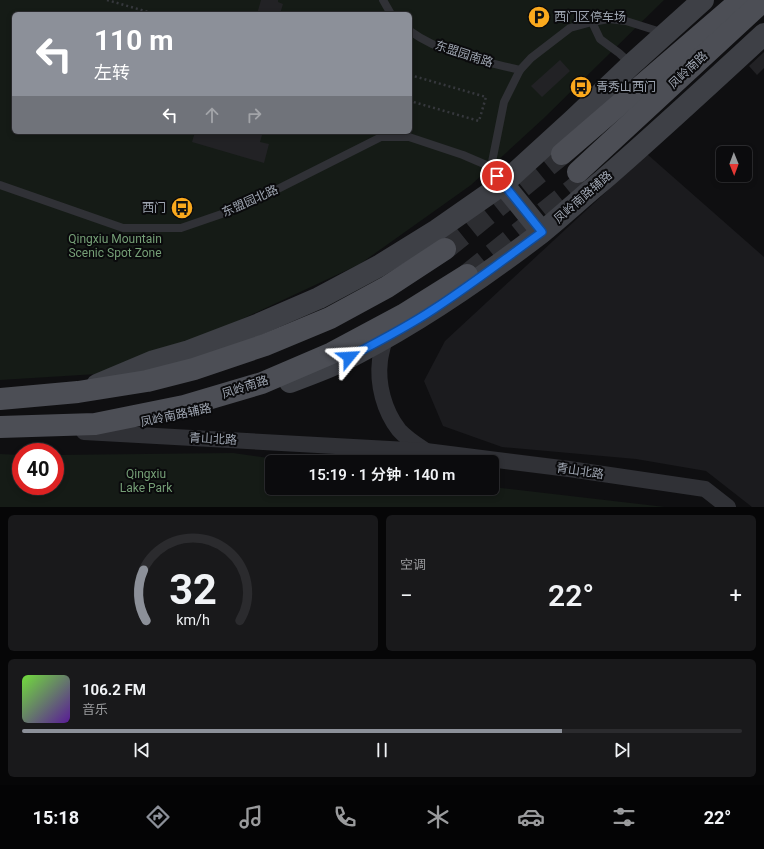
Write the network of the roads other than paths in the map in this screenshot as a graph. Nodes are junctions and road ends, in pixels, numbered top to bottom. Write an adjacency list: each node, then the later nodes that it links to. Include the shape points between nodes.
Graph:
1 (383, 0): 6 (lane)
2 (703, 0): 10 (street)
3 (723, 0): 14 (main road, via 645,70)
4 (741, 0): 14 (main road, 凤岭南路)
5 (764, 0): 7 (main road, 凤岭南路, via 581,176)
6 (390, 12)
7 (764, 20)
8 (592, 22): 10 (lane, via 626,20); 12 (lane, via 600,39); 13 (lane, via 570,28 531,58)
9 (412, 33): 13 (lane, 东盟园南路, via 446,51)
10 (666, 33): 12 (street)
11 (764, 34): 18 (street, 凤岭南路辅路)
12 (632, 64): 16 (street, via 574,119)
13 (520, 70): 16 (lane, via 504,102)
14 (604, 119): 15 (main road, 凤岭南路)
15 (562, 154)
16 (497, 175): 17 (lane, 东盟园北路, via 463,154 409,137 381,137 242,207 181,228 123,228); 18 (street); 22 (street, via 437,230 379,266 319,298 257,325 189,351 154,361)
17 (0, 185)
18 (542, 232): 21 (street, 凤岭南路辅路, via 483,276)
19 (445, 249): 22 (main road, via 386,287 330,318 265,345 194,369 147,381)
20 (463, 271): 24 (main road, 凤岭南路, via 328,343 256,372 171,398 95,413)
21 (385, 338): 25 (street, 凤岭南路辅路, via 337,363 265,392 205,411); 26 (street, via 380,361 384,403 390,418 400,431)
22 (78, 392): 23 (main road)
23 (0, 399)
24 (0, 427): 25 (street, 青山北路)
25 (90, 432): 26 (street, 青山北路)
26 (426, 451): 27 (street, 青山北路, via 705,489)
27 (728, 507)

